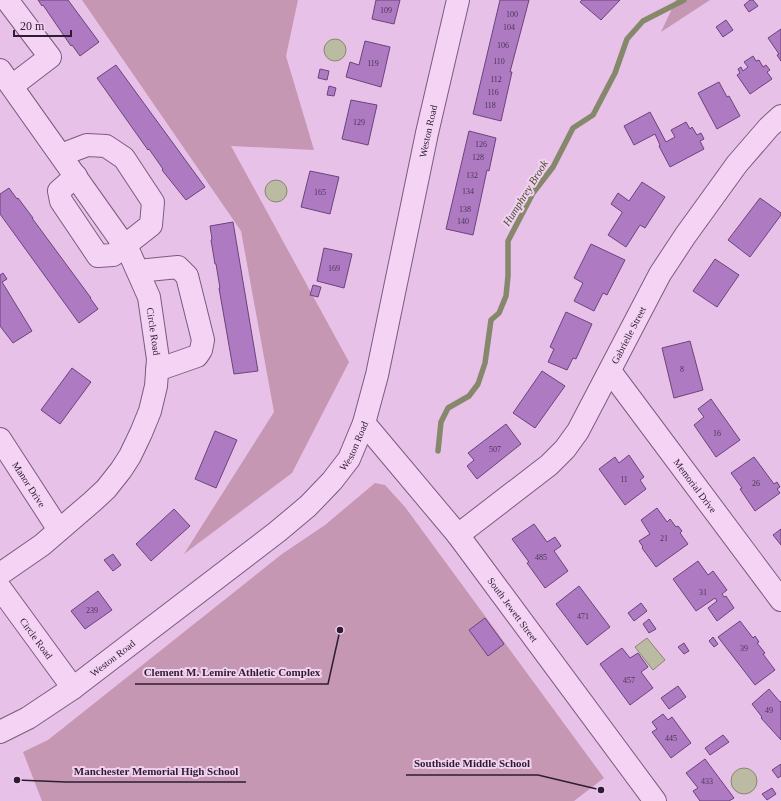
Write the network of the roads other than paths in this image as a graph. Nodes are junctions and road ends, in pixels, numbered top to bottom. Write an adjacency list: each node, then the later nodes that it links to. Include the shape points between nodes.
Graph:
1 (7, 0): 3 (street, via 50,57)
2 (458, 0): 10 (street, Weston Road, via 427,133 377,375)
3 (6, 78): 5 (street, Circle Road)
4 (781, 116): 9 (street, Gabrielle Street, via 737,164 685,236 660,274)
5 (61, 155): 6 (street, Circle Road); 6 (street, via 87,145 106,146 124,158 153,202 151,225)
6 (125, 246): 7 (street, Circle Road)
7 (138, 271): 8 (street, Circle Road, via 149,296 158,359); 8 (street, via 178,267 187,276 203,340 202,350 196,356)
8 (157, 370): 12 (street, Circle Road, via 150,411 130,456 106,489)
9 (610, 371): 13 (street, Gabrielle Street, via 578,431 565,449 549,465); 16 (street, Memorial Drive)
10 (364, 423): 13 (street, South Jewett Street); 17 (street, Weston Road, via 349,459 332,482 308,506)
11 (0, 439): 12 (street, Manor Drive)
12 (59, 530): 14 (street, Circle Road)
13 (458, 535): 19 (street, South Jewett Street)
14 (0, 574)
15 (0, 588): 17 (street, Circle Road)
16 (781, 600)
17 (73, 688): 18 (street, Weston Road, via 28,718)
18 (0, 732)
19 (655, 801)

